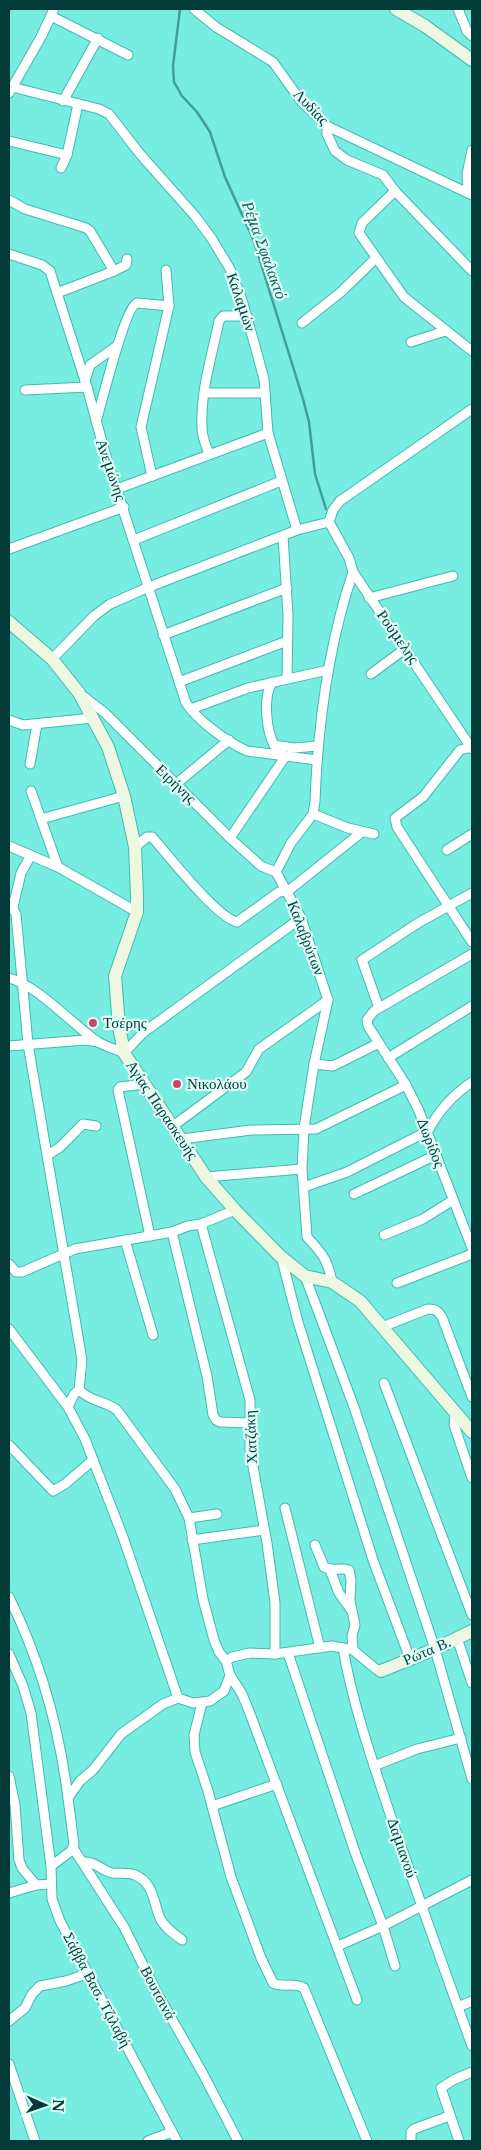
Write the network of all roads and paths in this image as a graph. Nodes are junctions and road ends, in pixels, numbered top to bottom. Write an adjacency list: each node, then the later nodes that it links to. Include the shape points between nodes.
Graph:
1 (194, 9): 12 (street, Λυδίας, via 216,27 274,62 301,101)
2 (396, 9): 8 (street)
3 (458, 9): 5 (street)
4 (53, 12): 6 (street); 9 (street)
5 (472, 36)
6 (98, 38): 7 (street); 10 (street)
7 (128, 55)
8 (472, 60)
9 (10, 90): 10 (street)
10 (63, 101): 11 (street)
11 (78, 104): 15 (street); 28 (street, Καλαμών, via 105,111 212,239 235,281)
12 (327, 126): 17 (street, via 330,142 342,157 380,173); 18 (street, Λυδίας)
13 (9, 141): 15 (street)
14 (472, 150): 18 (street, via 467,174)
15 (67, 155): 16 (street)
16 (61, 168)
17 (395, 191): 21 (street, via 360,228 359,233); 25 (street)
18 (470, 194)
19 (9, 200): 24 (street, via 26,210 86,228)
20 (9, 254): 26 (street, Ανεμώνης, via 47,268)
21 (376, 258): 29 (street); 30 (street, via 404,297)
22 (127, 259): 24 (street, via 126,265)
23 (166, 270): 27 (street)
24 (114, 271): 26 (street)
25 (472, 271)
26 (57, 293): 34 (street, Ανεμώνης)
27 (169, 306): 32 (street, via 134,304); 42 (street, via 141,427)
28 (247, 316): 36 (street, via 220,317); 37 (street, Καλαμών)
29 (302, 323)
30 (445, 331): 31 (street); 33 (street)
31 (411, 342)
32 (117, 346): 34 (street, via 90,365); 39 (street)
33 (472, 351)
34 (86, 384): 35 (street); 39 (street, Ανεμώνης)
35 (25, 390)
36 (205, 393): 37 (street); 41 (street, via 202,429)
37 (265, 393): 40 (street, Καλαμών)
38 (472, 409): 46 (street, via 340,501)
39 (96, 422): 44 (street, Ανεμώνης)
40 (268, 433): 41 (street); 43 (street, Καλαμών)
41 (209, 454): 42 (street)
42 (152, 476): 44 (street)
43 (281, 481): 47 (street, Καλαμών); 49 (street)
44 (117, 489): 45 (street, Ανεμώνης)
45 (124, 507): 49 (street, Ανεμώνης); 50 (street)
46 (329, 522): 47 (street); 51 (street, Ρούμελης, via 349,558)
47 (297, 530): 48 (street)
48 (283, 536): 53 (street); 54 (street)
49 (134, 540): 53 (street, Ανεμώνης)
50 (9, 549)
51 (352, 572): 55 (street, Ρούμελης); 61 (street)
52 (453, 576): 55 (street)
53 (149, 587): 57 (street, Ανεμώνης); 60 (street, via 110,604)
54 (287, 588): 57 (street); 58 (street)
55 (370, 598): 59 (street, Ρούμελης)
56 (9, 622): 60 (street, Αγίας Παρασκευής)
57 (163, 635): 64 (street, Ανεμώνης)
58 (287, 641): 63 (street); 64 (street)
59 (406, 648): 62 (street); 74 (street, Ρούμελης)
60 (52, 659): 66 (street, Αγίας Παρασκευής)
61 (328, 670): 63 (street); 73 (street)
62 (371, 674)
63 (288, 680): 65 (street)
64 (179, 682): 67 (street, Ανεμώνης)
65 (272, 682): 67 (street); 72 (street, via 267,693 267,706)
66 (79, 693): 68 (street, Αγίας Παρασκευής); 78 (street, Ειρήνης, via 105,713)
67 (190, 710): 71 (street)
68 (93, 718): 70 (street); 80 (street, Αγίας Παρασκευής, via 111,756)
69 (9, 720): 70 (street, via 24,725)
70 (37, 724): 77 (street)
71 (229, 740): 75 (street, via 247,751); 78 (street)
72 (274, 745): 73 (street, via 294,748); 75 (street)
73 (318, 746): 76 (street)
74 (472, 748): 96 (street, via 460,750 423,797 395,818 397,827)
75 (285, 757): 76 (street); 86 (street)
76 (317, 760): 81 (street)
77 (30, 764)
78 (176, 784): 86 (street, Ειρήνης)
79 (31, 791): 82 (street)
80 (124, 796): 82 (street); 88 (street, Αγίας Παρασκευής)
81 (313, 814): 83 (street); 92 (street, via 291,843)
82 (41, 819): 91 (street)
83 (362, 832): 84 (street); 93 (street)
84 (374, 834)
85 (472, 834): 89 (street)
86 (230, 838): 92 (street, Ειρήνης, via 261,866)
87 (9, 846): 90 (street)
88 (135, 846): 93 (street, via 152,837 209,900 237,922 280,892); 97 (street, Αγίας Παρασκευής)
89 (447, 850)
90 (31, 855): 91 (street); 95 (street, via 21,873)
91 (58, 867): 97 (street)
92 (276, 872): 93 (street, Καλαβρύτων)
93 (288, 891): 98 (street, Καλαβρύτων)
94 (472, 893): 96 (street)
95 (11, 905): 102 (street, via 17,924)
96 (449, 906): 99 (street); 105 (street, via 362,960)
97 (137, 912): 110 (street, Αγίας Παρασκευής, via 115,976)
98 (301, 918): 103 (street, Καλαβρύτων); 110 (street, via 151,1027)
99 (472, 942)
100 (472, 954): 105 (street)
101 (9, 978): 102 (street)
102 (21, 983): 106 (street); 107 (street)
103 (328, 1000): 112 (street); 117 (street, via 259,1049 246,1072)
104 (472, 1006): 111 (street)
105 (379, 1008): 108 (street, Δωρίδος, via 367,1020)
106 (99, 1043): 107 (street, via 85,1040); 110 (street)
107 (28, 1044): 109 (street); 121 (street)
108 (379, 1044): 111 (street, Δωρίδος); 112 (street, via 333,1066)
109 (9, 1046)
110 (124, 1053): 114 (street, Αγίας Παρασκευής)
111 (388, 1058): 115 (street, Δωρίδος)
112 (314, 1064): 118 (street)
113 (472, 1082): 119 (street, via 447,1105)
114 (145, 1084): 117 (street, Αγίας Παρασκευής); 132 (street, via 118,1090)
115 (406, 1085): 118 (street, via 316,1129); 119 (street, Δωρίδος)
116 (96, 1126): 121 (street, via 84,1124)
117 (173, 1126): 120 (street, Αγίας Παρασκευής)
118 (304, 1128): 120 (street, via 251,1130); 123 (street)
119 (428, 1131): 122 (street, Δωρίδος); 125 (street, via 347,1172)
120 (182, 1139): 124 (street, Αγίας Παρασκευής)
121 (48, 1155): 136 (street)
122 (436, 1155): 126 (street); 127 (street, Δωρίδος)
123 (302, 1169): 124 (street); 125 (street)
124 (206, 1177): 128 (street, Αγίας Παρασκευής)
125 (304, 1187): 140 (street, via 307,1237 327,1262)
126 (354, 1194)
127 (454, 1200): 131 (street, via 424,1219); 134 (street, Δωρίδος)
128 (235, 1210): 129 (street); 137 (street, Αγίας Παρασκευής)
129 (201, 1224): 130 (street); 150 (street, Χατζάκη, via 250,1400)
130 (172, 1232): 132 (street); 150 (street, via 207,1376 213,1415 220,1422)
131 (384, 1235)
132 (150, 1236): 133 (street)
133 (125, 1240): 136 (street, via 75,1249); 144 (street)
134 (472, 1248)
135 (472, 1254): 141 (street)
136 (65, 1255): 138 (street, via 22,1272 16,1272); 146 (street, via 82,1360)
137 (280, 1256): 139 (street, Αγίας Παρασκευής); 174 (street, via 373,1560)
138 (9, 1264)
139 (305, 1276): 140 (street, Αγίας Παρασκευής); 169 (street, via 354,1407)
140 (332, 1282): 142 (street, Αγίας Παρασκευής, via 360,1301)
141 (397, 1284)
142 (382, 1327): 147 (street, via 428,1309 438,1311); 149 (street, Αγίας Παρασκευής)
143 (9, 1329): 148 (street)
144 (153, 1335)
145 (384, 1383): 164 (street)
146 (79, 1390): 148 (street); 157 (street, via 92,1400 117,1410 174,1489)
147 (472, 1396)
148 (68, 1407): 153 (street)
149 (455, 1412): 151 (street, Αγίας Παρασκευής); 154 (street, via 454,1424)
150 (250, 1424): 158 (street, Χατζάκη, via 250,1450)
151 (472, 1432)
152 (9, 1445): 153 (street, via 53,1491)
153 (93, 1460): 179 (street)
154 (472, 1478)
155 (285, 1508): 167 (street)
156 (216, 1514): 157 (street)
157 (189, 1518): 159 (street)
158 (264, 1530): 159 (street); 173 (street, Χατζάκη, via 276,1611)
159 (192, 1540): 175 (street, via 216,1646)
160 (315, 1545): 161 (street, via 321,1563)
161 (330, 1570): 163 (street, via 338,1593); 163 (street, via 349,1570)
162 (9, 1597): 186 (street, via 42,1676 58,1736)
163 (352, 1611): 170 (street, via 355,1625)
164 (472, 1615)
165 (472, 1631): 166 (street, Ρώτα Β.)
166 (457, 1638): 169 (street, Ρώτα Β.); 178 (street)
167 (320, 1648): 168 (street); 171 (street)
168 (343, 1648): 170 (street); 182 (street, Δαμιανού)
169 (435, 1649): 174 (street, Ρώτα Β.); 181 (street)
170 (353, 1650): 176 (street)
171 (288, 1653): 173 (street); 196 (street)
172 (9, 1654): 190 (street, Σάββα Βασ. Τζιλαβή, via 31,1713)
173 (275, 1654): 175 (street, via 250,1653 232,1656)
174 (410, 1659): 176 (street, Ρώτα Β.)
175 (226, 1661): 177 (street)
176 (381, 1670)
177 (230, 1675): 180 (street, via 224,1691); 185 (street, via 250,1711)
178 (472, 1683)
179 (178, 1698): 180 (street); 186 (street, via 121,1734)
180 (202, 1703): 187 (street, via 195,1726 194,1752)
181 (460, 1738): 182 (street); 184 (street)
182 (374, 1766): 195 (street, Δαμιανού)
183 (9, 1776): 193 (street, via 20,1860 22,1868)
184 (472, 1779)
185 (277, 1784): 187 (street); 198 (street)
186 (68, 1798): 188 (street)
187 (212, 1806): 214 (street, via 233,1885 271,1980 277,1985 304,1988)
188 (74, 1845): 189 (street, Βουτσινά); 190 (street)
189 (83, 1862): 197 (street, via 110,1872 140,1877 152,1892 161,1920); 213 (street, Βουτσινά, via 124,1927)
190 (51, 1866): 192 (street, Σάββα Βασ. Τζιλαβή)
191 (472, 1880): 195 (street)
192 (51, 1884): 193 (street); 200 (street, Σάββα Βασ. Τζιλαβή, via 52,1899 60,1921)
193 (36, 1885): 194 (street)
194 (9, 1893)
195 (422, 1905): 196 (street); 203 (street, Δαμιανού)
196 (383, 1926): 198 (street); 199 (street)
197 (182, 1940)
198 (338, 1946): 201 (street)
199 (395, 1966)
200 (88, 1974): 204 (street, via 40,1986 25,2008); 209 (street, Σάββα Βασ. Τζιλαβή)
201 (357, 2000)
202 (472, 2001): 203 (street)
203 (458, 2007): 205 (street, Δαμιανού)
204 (9, 2021)
205 (472, 2046)
206 (9, 2064): 210 (street)
207 (472, 2072): 208 (street, via 440,2088)
208 (449, 2116): 215 (street, via 414,2129); 216 (street)
209 (172, 2132): 211 (street); 212 (street, Σάββα Βασ. Τζιλαβή)
210 (35, 2141)
211 (148, 2141)
212 (177, 2141)
213 (238, 2141)
214 (367, 2141)
215 (411, 2141)
216 (459, 2141)

